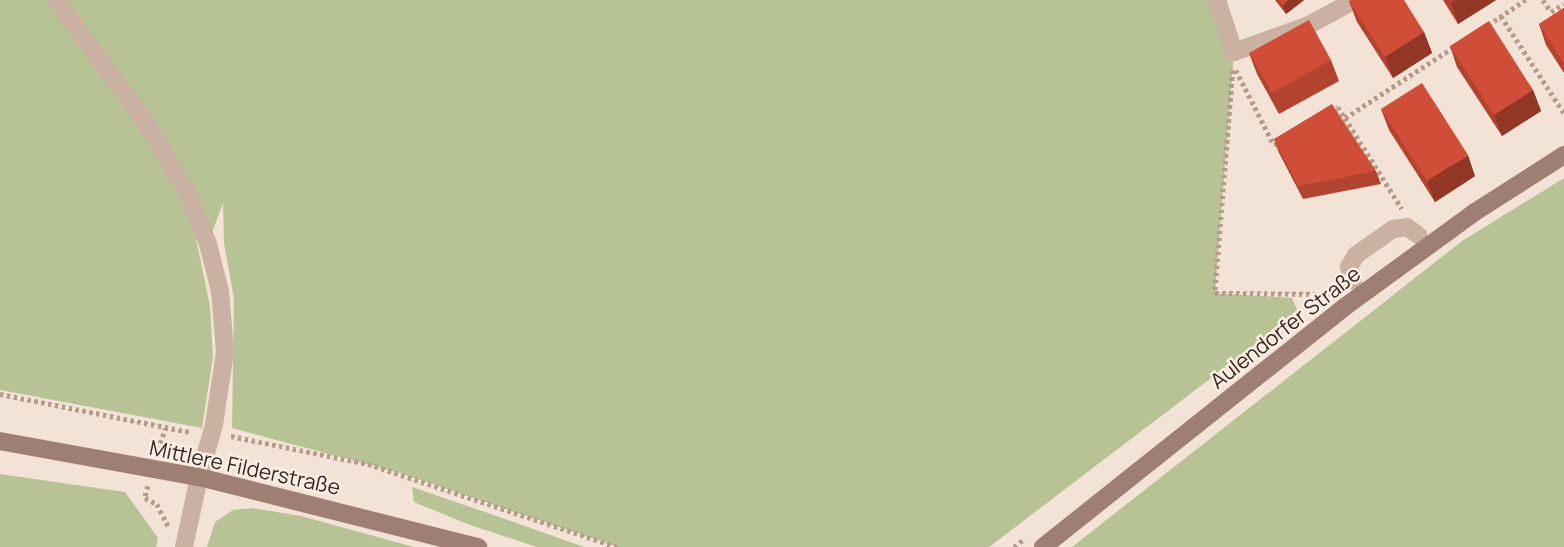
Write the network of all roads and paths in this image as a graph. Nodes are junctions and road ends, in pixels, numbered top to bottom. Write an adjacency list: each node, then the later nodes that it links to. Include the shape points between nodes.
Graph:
1 (56, 0): 21 (street, via 146,123 186,190 208,244 220,290 225,352)
2 (1217, 0): 10 (street)
3 (1354, 0): 10 (street)
4 (1525, 0): 7 (path)
5 (1543, 0): 6 (path, via 1551,12)
6 (1564, 4)
7 (1501, 16): 8 (path); 12 (path)
8 (1478, 31)
9 (1456, 45): 13 (path)
10 (1233, 58): 14 (path, via 1274,145); 19 (path, via 1215,293 1311,292 1335,295)
11 (1327, 113): 13 (path, via 1338,107)
12 (1564, 113)
13 (1345, 118): 16 (path)
14 (1285, 139)
15 (1564, 155): 19 (main road, Aulendorfer Straße, via 1475,212)
16 (1383, 178)
17 (1419, 234): 18 (street, via 1407,227 1394,229 1356,255 1349,267)
18 (1353, 281)
19 (1346, 306): 27 (main road, Aulendorfer Straße)
20 (0, 394): 21 (path)
21 (211, 435): 23 (street); 26 (path, via 368,464)
22 (0, 441): 23 (main road, Mittlere Filderstraße)
23 (199, 477): 24 (street); 25 (main road, Mittlere Filderstraße)
24 (184, 547)
25 (478, 547)
26 (618, 547)
27 (1043, 547)

